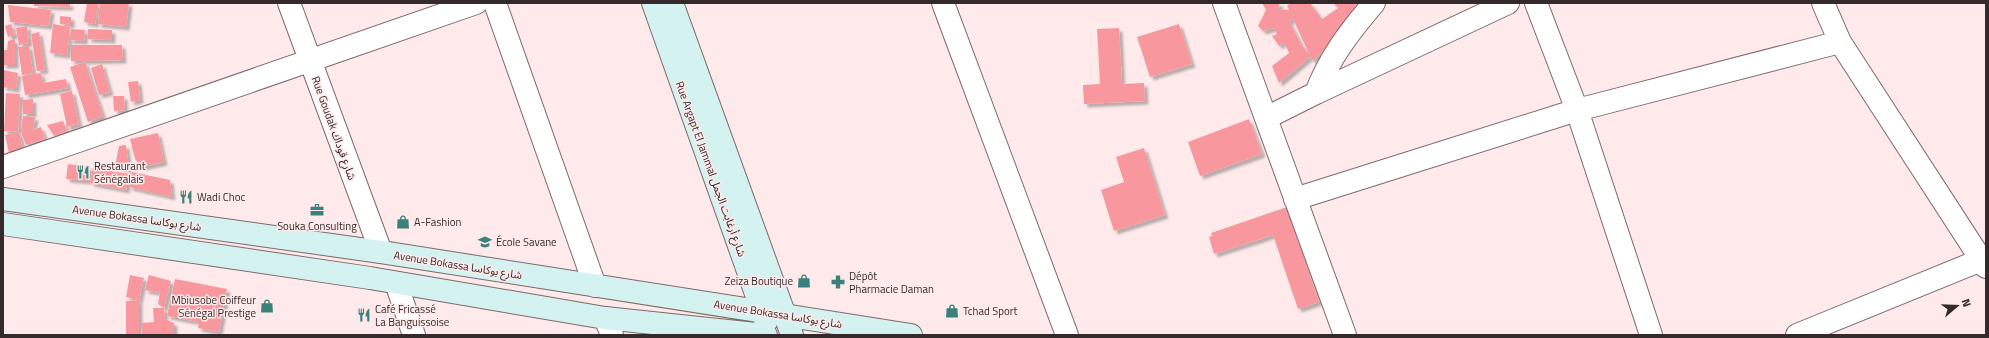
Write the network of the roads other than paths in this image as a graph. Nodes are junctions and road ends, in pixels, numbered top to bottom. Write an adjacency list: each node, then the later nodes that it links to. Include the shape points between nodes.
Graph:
1 (289, 3): 13 (street, Rue Goudak شارع قوداك)
2 (476, 3): 13 (street)
3 (495, 3): 24 (street)
4 (653, 3): 25 (street, Rue Argapt El Jammal شارع أرغابت الجمل)
5 (672, 3): 26 (street, Rue Argapt El Jammal شارع أرغابت الجمل)
6 (943, 3): 33 (street)
7 (1224, 3): 16 (street)
8 (1374, 3): 14 (street, via 1342,42 1323,73)
9 (1508, 3): 14 (street)
10 (1536, 3): 15 (street)
11 (1823, 3): 12 (street)
12 (1840, 42): 15 (street); 22 (street)
13 (309, 60): 17 (street); 21 (street, Rue Goudak شارع قوداك)
14 (1316, 93): 16 (street)
15 (1577, 110): 19 (street); 35 (street)
16 (1266, 118): 19 (street)
17 (3, 167)
18 (3, 199): 21 (street, Avenue Bokassa شارع بوكاسا)
19 (1295, 199): 34 (street)
20 (3, 224): 23 (street, Avenue Bokassa شارع بوكاسا)
21 (381, 252): 24 (street, Avenue Bokassa شارع بوكاسا)
22 (1984, 261): 36 (street)
23 (396, 283): 27 (street, Avenue Bokassa شارع بوكاسا); 28 (street)
24 (595, 286): 25 (street, Avenue Bokassa شارع بوكاسا)
25 (762, 312): 26 (street, Avenue Bokassa شارع بوكاسا); 30 (street, Rue Argapt El Jammal شارع أرغابت الجمل)
26 (785, 315): 31 (street, Rue Argapt El Jammal شارع أرغابت الجمل); 32 (street, Avenue Bokassa شارع بوكاسا)
27 (609, 326): 29 (street, Avenue Bokassa شارع بوكاسا)
28 (414, 335)
29 (766, 335)
30 (770, 335)
31 (792, 335)
32 (912, 335)
33 (1066, 335)
34 (1345, 335)
35 (1652, 335)
36 (1797, 335)

